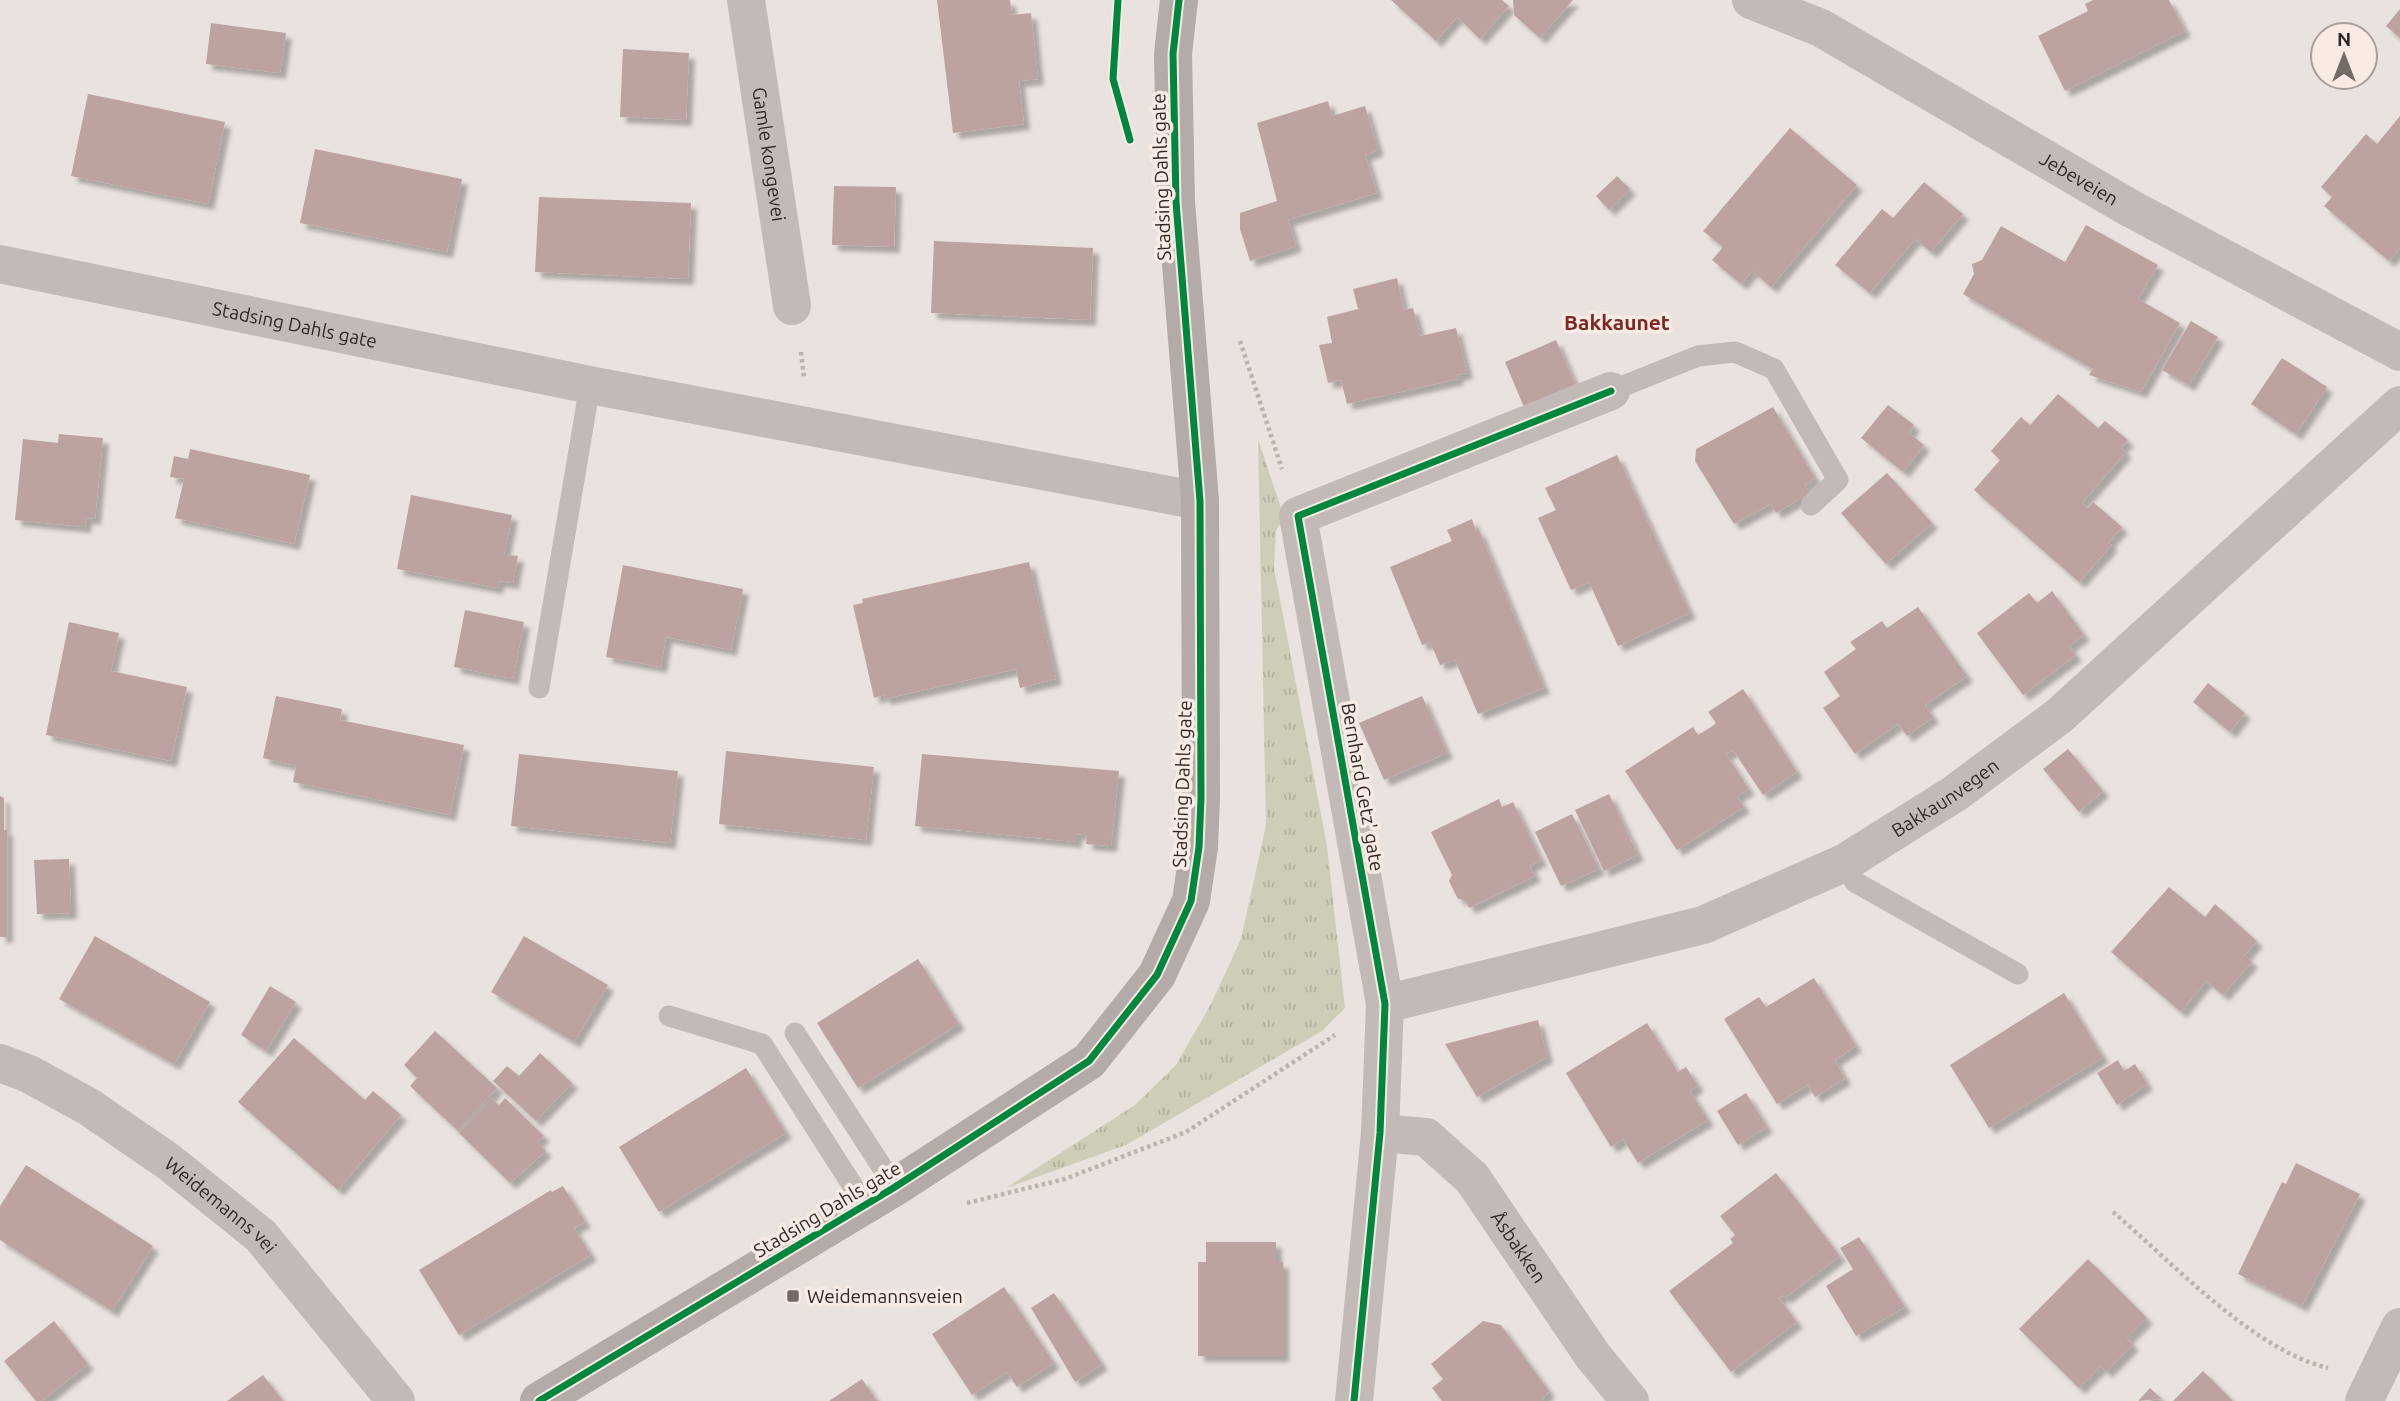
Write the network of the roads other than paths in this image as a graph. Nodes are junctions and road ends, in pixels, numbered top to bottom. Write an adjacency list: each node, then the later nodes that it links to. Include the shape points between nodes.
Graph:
1 (746, 0): 5 (street, Gamle kongevei)
2 (1179, 0): 10 (main road, Stadsing Dahls gate, via 1173,54 1175,202)
3 (1760, 2): 6 (street, Jebeveien, via 1821,29 2128,207)
4 (0, 264): 7 (street, Stadsing Dahls gate)
5 (792, 306)
6 (2400, 352)
7 (590, 385): 10 (street, Stadsing Dahls gate); 12 (lane)
8 (1611, 391): 11 (lane, via 1698,356 1735,352 1774,369 1838,480); 15 (street, Bernhard Getz' gate, via 1298,516)
9 (2400, 405): 13 (street, Bakkaunvegen, via 2059,716 1954,793)
10 (1200, 501): 20 (main road, Stadsing Dahls gate, via 1199,847 1191,901 1157,975 1088,1061)
11 (1811, 505)
12 (539, 688)
13 (1844, 863): 14 (lane, via 1854,882); 15 (street, Bakkaunvegen, via 1703,925)
14 (2018, 974)
15 (1385, 1004): 19 (street, Bernhard Getz' gate)
16 (669, 1016): 20 (lane, via 762,1044)
17 (796, 1033): 20 (lane)
18 (0, 1063): 22 (street, Weidemanns vei, via 89,1107 169,1162 261,1236)
19 (1380, 1133): 24 (street, Bernhard Getz' gate); 25 (street, Åsbakken, via 1426,1136 1472,1178 1593,1356)
20 (880, 1196): 23 (main road, Stadsing Dahls gate)
21 (2400, 1327): 26 (street)
22 (396, 1401)
23 (539, 1401)
24 (1353, 1401)
25 (1630, 1401)
26 (2364, 1401)

